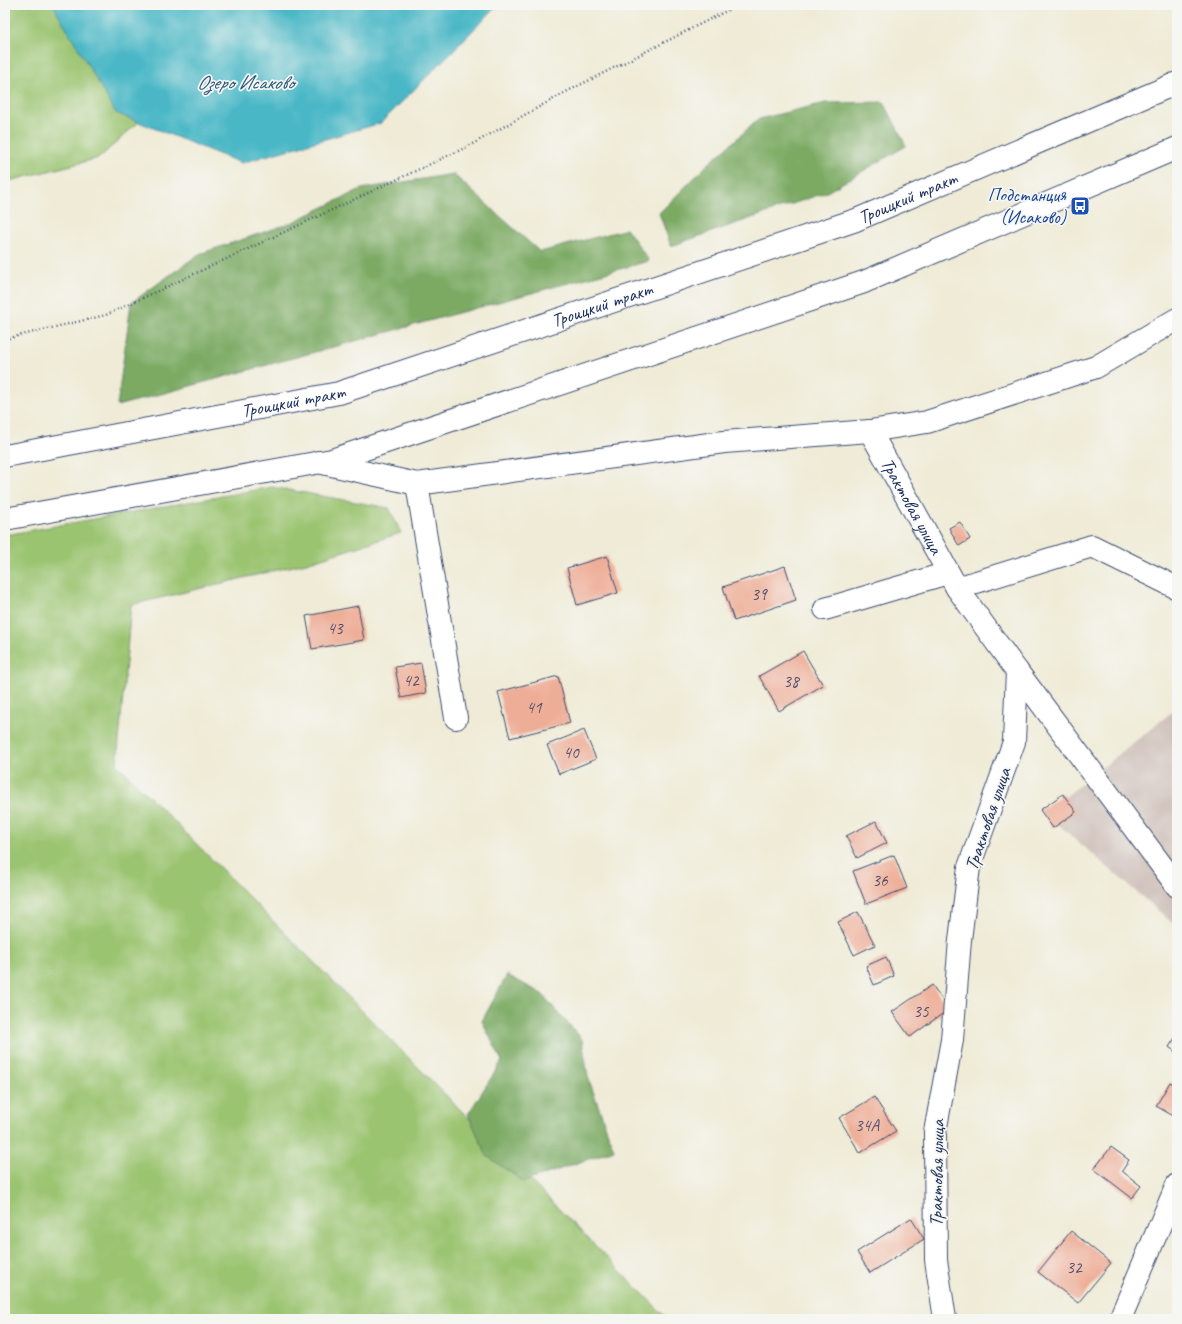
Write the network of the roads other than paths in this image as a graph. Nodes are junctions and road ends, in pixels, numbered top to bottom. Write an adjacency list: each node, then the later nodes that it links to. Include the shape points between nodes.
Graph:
1 (1177, 83): 5 (main road, Троицкий тракт, via 856,220 339,393)
2 (1177, 148): 6 (main road, via 864,282 332,460)
3 (1177, 319): 4 (main road, via 1096,367 927,422)
4 (870, 431): 7 (main road, via 724,442); 9 (main road, Трактовая улица)
5 (5, 456)
6 (318, 462): 7 (main road); 8 (main road)
7 (417, 484): 13 (main road)
8 (5, 520)
9 (952, 581): 10 (main road, via 1092,546); 11 (main road); 12 (main road, Трактовая улица)
10 (1177, 588)
11 (825, 609)
12 (1017, 671): 14 (main road); 16 (main road, Трактовая улица, via 1014,742 969,867 952,1040 935,1132 936,1260)
13 (456, 718)
14 (1177, 886)
15 (1177, 1185): 17 (main road)
16 (945, 1319)
17 (1120, 1319)

